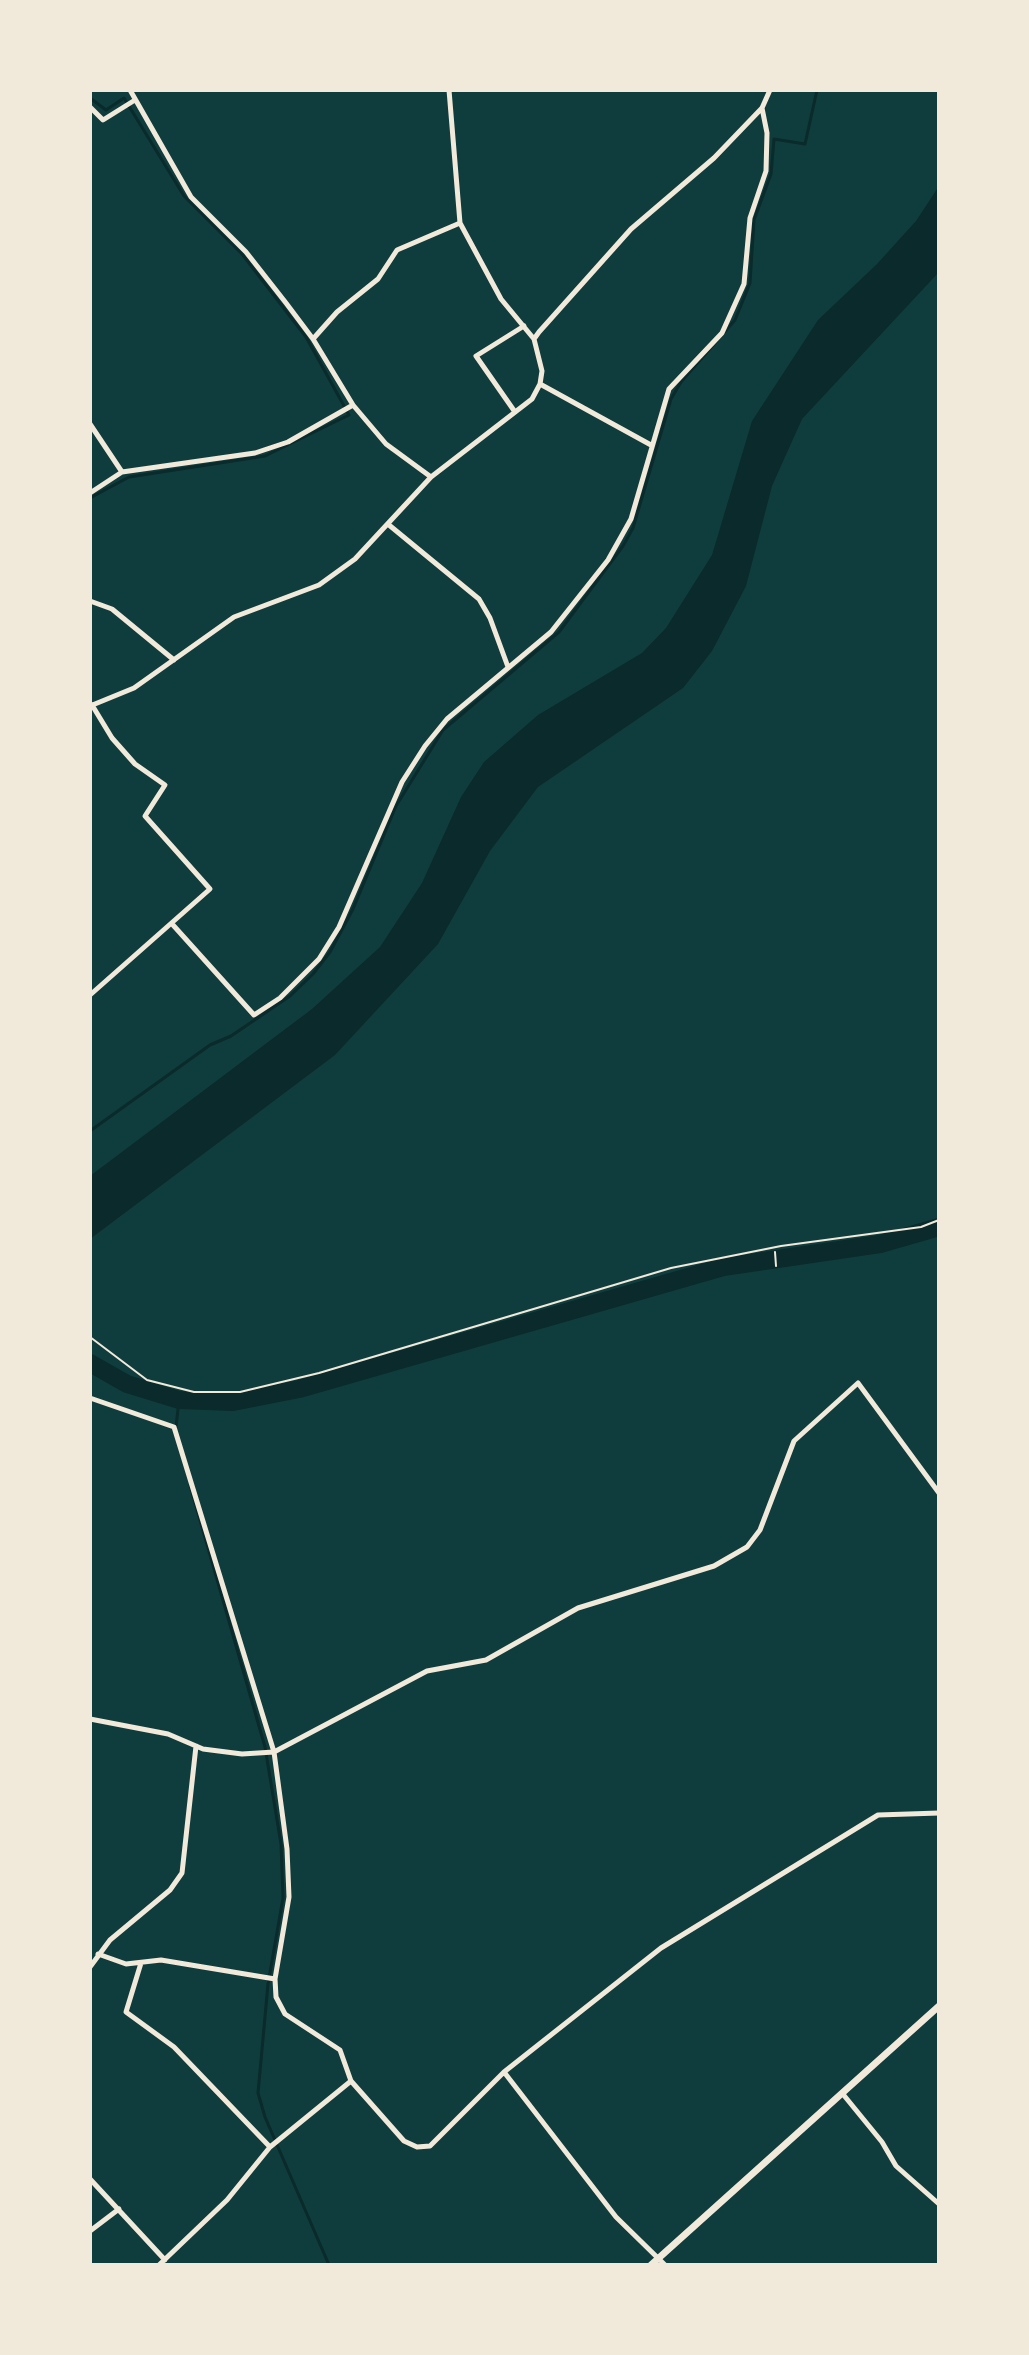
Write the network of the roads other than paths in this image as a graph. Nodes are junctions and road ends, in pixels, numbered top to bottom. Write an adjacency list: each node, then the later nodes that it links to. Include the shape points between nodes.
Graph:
1 (130, 90): 4 (street)
2 (449, 90): 7 (street)
3 (770, 90): 6 (street)
4 (135, 100): 5 (street, via 103,120); 9 (street, via 191,197 246,252)
5 (90, 107)
6 (762, 108): 10 (street, via 714,158 631,229); 15 (street, via 766,171 750,218 744,284 722,333 669,389)
7 (460, 223): 8 (street, via 501,299); 9 (street, via 397,250 378,279)
8 (524, 326): 10 (street); 13 (street, via 476,356)
9 (313, 339): 12 (street)
10 (534, 339): 11 (street)
11 (540, 384): 13 (street, via 532,399); 15 (street)
12 (353, 405): 16 (street, via 288,442 255,453); 17 (street, via 386,444)
13 (515, 412): 17 (street)
14 (90, 424): 16 (street)
15 (651, 445): 22 (street, via 621,541 551,632)
16 (122, 472): 18 (street)
17 (431, 477): 19 (street)
18 (90, 493)
19 (389, 525): 21 (street, via 319,585 234,617); 22 (street, via 479,599)
20 (90, 601): 21 (street, via 112,609)
21 (174, 660): 23 (street, via 134,688)
22 (508, 667): 24 (street, via 447,719 425,746 402,782 339,927 319,959 280,998 254,1015)
23 (91, 705): 24 (street, via 135,764 165,785 145,816 210,889)
24 (173, 925): 25 (street)
25 (90, 995)
26 (90, 1398): 30 (street, via 174,1427)
27 (939, 1493): 30 (street, via 858,1383 794,1441 760,1530 737,1555 578,1608 486,1660 427,1671)
28 (90, 1719): 29 (street, via 168,1734)
29 (196, 1746): 30 (street, via 242,1754); 32 (street, via 182,1873)
30 (274, 1752): 35 (street, via 289,1897)
31 (939, 1813): 37 (street, via 878,1815 661,1948)
32 (98, 1954): 33 (street, via 126,1964); 34 (street)
33 (141, 1963): 35 (street, via 161,1960); 40 (street, via 126,2012 174,2047)
34 (90, 1967)
35 (275, 1979): 38 (street, via 285,2014 335,2045)
36 (939, 2006): 39 (main road)
37 (504, 2072): 38 (street, via 430,2146 417,2147 404,2141); 45 (street)
38 (351, 2081): 40 (street)
39 (842, 2093): 42 (street, via 896,2166); 45 (main road)
40 (270, 2147): 46 (street, via 227,2200)
41 (90, 2179): 43 (street)
42 (939, 2204)
43 (119, 2209): 44 (street); 46 (street)
44 (90, 2231)
45 (654, 2262): 47 (street)
46 (162, 2263)
47 (665, 2265)

